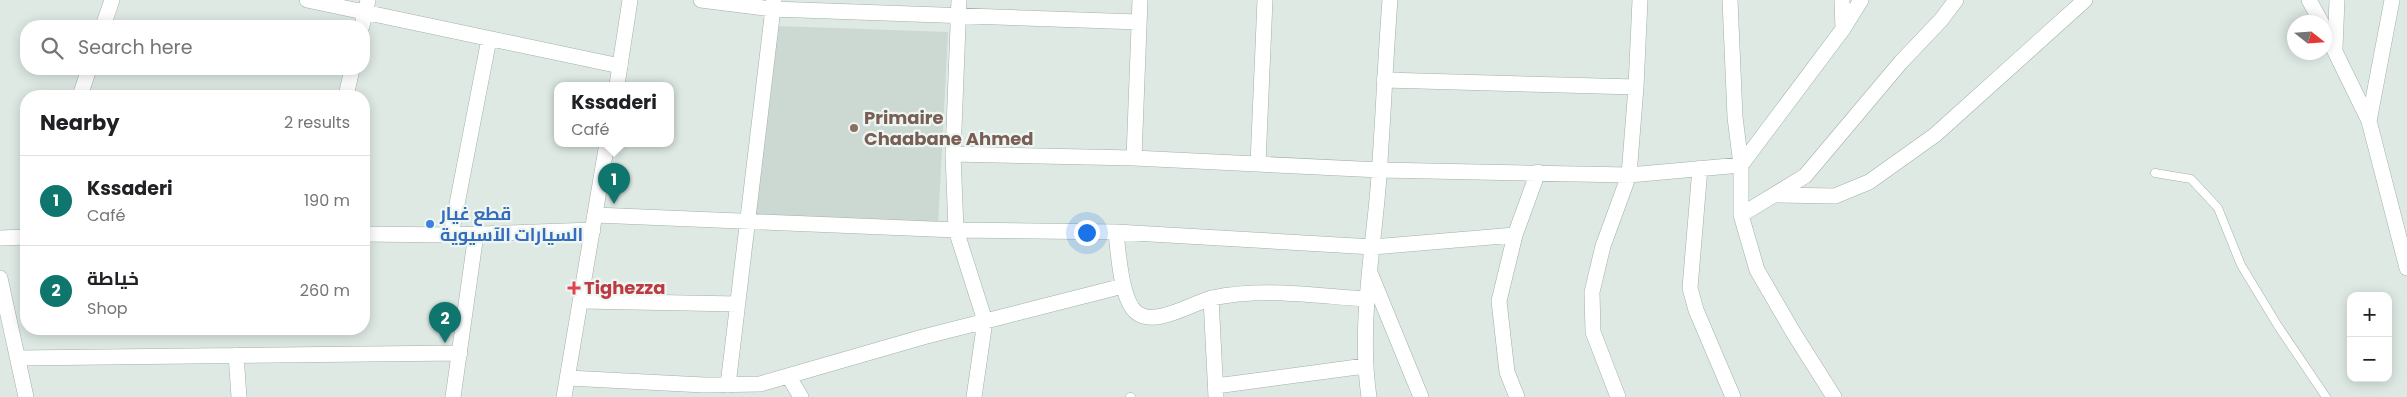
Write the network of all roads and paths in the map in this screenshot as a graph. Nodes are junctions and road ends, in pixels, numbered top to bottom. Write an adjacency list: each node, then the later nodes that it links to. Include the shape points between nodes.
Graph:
1 (112, 0): 22 (street)
2 (307, 0): 19 (street)
3 (630, 0): 28 (street)
4 (701, 0): 18 (street)
5 (960, 0): 21 (street)
6 (1140, 0): 23 (street)
7 (1265, 0): 40 (street)
8 (1390, 0): 31 (street)
9 (1640, 0): 33 (street)
10 (1730, 0): 41 (street, via 1735,117)
11 (1842, 0): 24 (street)
12 (1861, 0): 24 (street)
13 (1956, 0): 47 (street, via 1805,176)
14 (2085, 0): 47 (street, via 1935,135 1869,182 1835,196)
15 (2309, 0): 20 (street)
16 (2337, 0): 27 (street)
17 (2392, 0): 36 (street)
18 (773, 4): 21 (street); 50 (street)
19 (365, 13): 25 (street)
20 (2317, 15)
21 (959, 17): 23 (street); 38 (street)
22 (105, 20)
23 (1139, 22): 39 (street)
24 (1843, 29): 41 (street)
25 (489, 39): 28 (street); 55 (street)
26 (2332, 44): 27 (street)
27 (2334, 48): 36 (street)
28 (620, 66): 32 (street)
29 (87, 75): 34 (street)
30 (351, 75): 35 (street)
31 (1384, 80): 33 (street); 43 (street)
32 (617, 82)
33 (1636, 87): 46 (street)
34 (82, 90)
35 (347, 90)
36 (2369, 121): 59 (street)
37 (606, 147): 49 (street)
38 (953, 154): 39 (street); 51 (street)
39 (1134, 158): 40 (street)
40 (1258, 164): 43 (street)
41 (1742, 165): 42 (street); 48 (street)
42 (1700, 168): 46 (street); 89 (street, via 1690,288)
43 (1380, 170): 44 (street); 60 (street)
44 (1538, 172): 46 (street); 56 (street)
45 (2155, 173): 91 (lane, via 2191,179 2218,208 2242,265)
46 (1629, 175): 88 (street, via 1592,292 1593,332)
47 (1775, 195): 48 (street)
48 (1740, 215): 90 (street, via 1757,270)
49 (594, 223): 50 (street); 54 (street); 67 (street)
50 (746, 223): 51 (street); 68 (street)
51 (956, 230): 52 (street); 69 (street)
52 (1116, 232): 60 (street); 64 (street)
53 (370, 234): 55 (street)
54 (476, 234): 55 (street); 70 (street)
55 (451, 235)
56 (1515, 235): 60 (street); 87 (street, via 1499,301 1507,372)
57 (20, 237): 58 (street)
58 (0, 238)
59 (2404, 242): 61 (street)
60 (1373, 247): 62 (street)
61 (2407, 268)
62 (1370, 273): 66 (street); 86 (street)
63 (0, 278): 72 (street)
64 (1123, 286): 65 (street, via 1133,309 1144,316 1162,316); 69 (street)
65 (1211, 298): 66 (street, via 1254,293); 78 (street)
66 (1368, 299): 73 (street)
67 (581, 301): 68 (street); 75 (street)
68 (738, 304): 76 (street)
69 (985, 321): 74 (street); 84 (street)
70 (460, 354): 71 (street); 81 (street)
71 (236, 355): 72 (street); 80 (street)
72 (19, 358): 79 (street)
73 (1365, 366): 78 (street); 85 (street)
74 (789, 377): 76 (street, via 760,384); 83 (street)
75 (568, 378): 77 (street); 82 (street)
76 (728, 385): 77 (street)
77 (708, 391)
78 (1216, 392)
79 (26, 397)
80 (239, 397)
81 (453, 397)
82 (564, 397)
83 (801, 397)
84 (974, 397)
85 (1369, 397)
86 (1421, 397)
87 (1517, 397)
88 (1618, 397)
89 (1733, 397)
90 (1834, 397)
91 (2326, 397)

